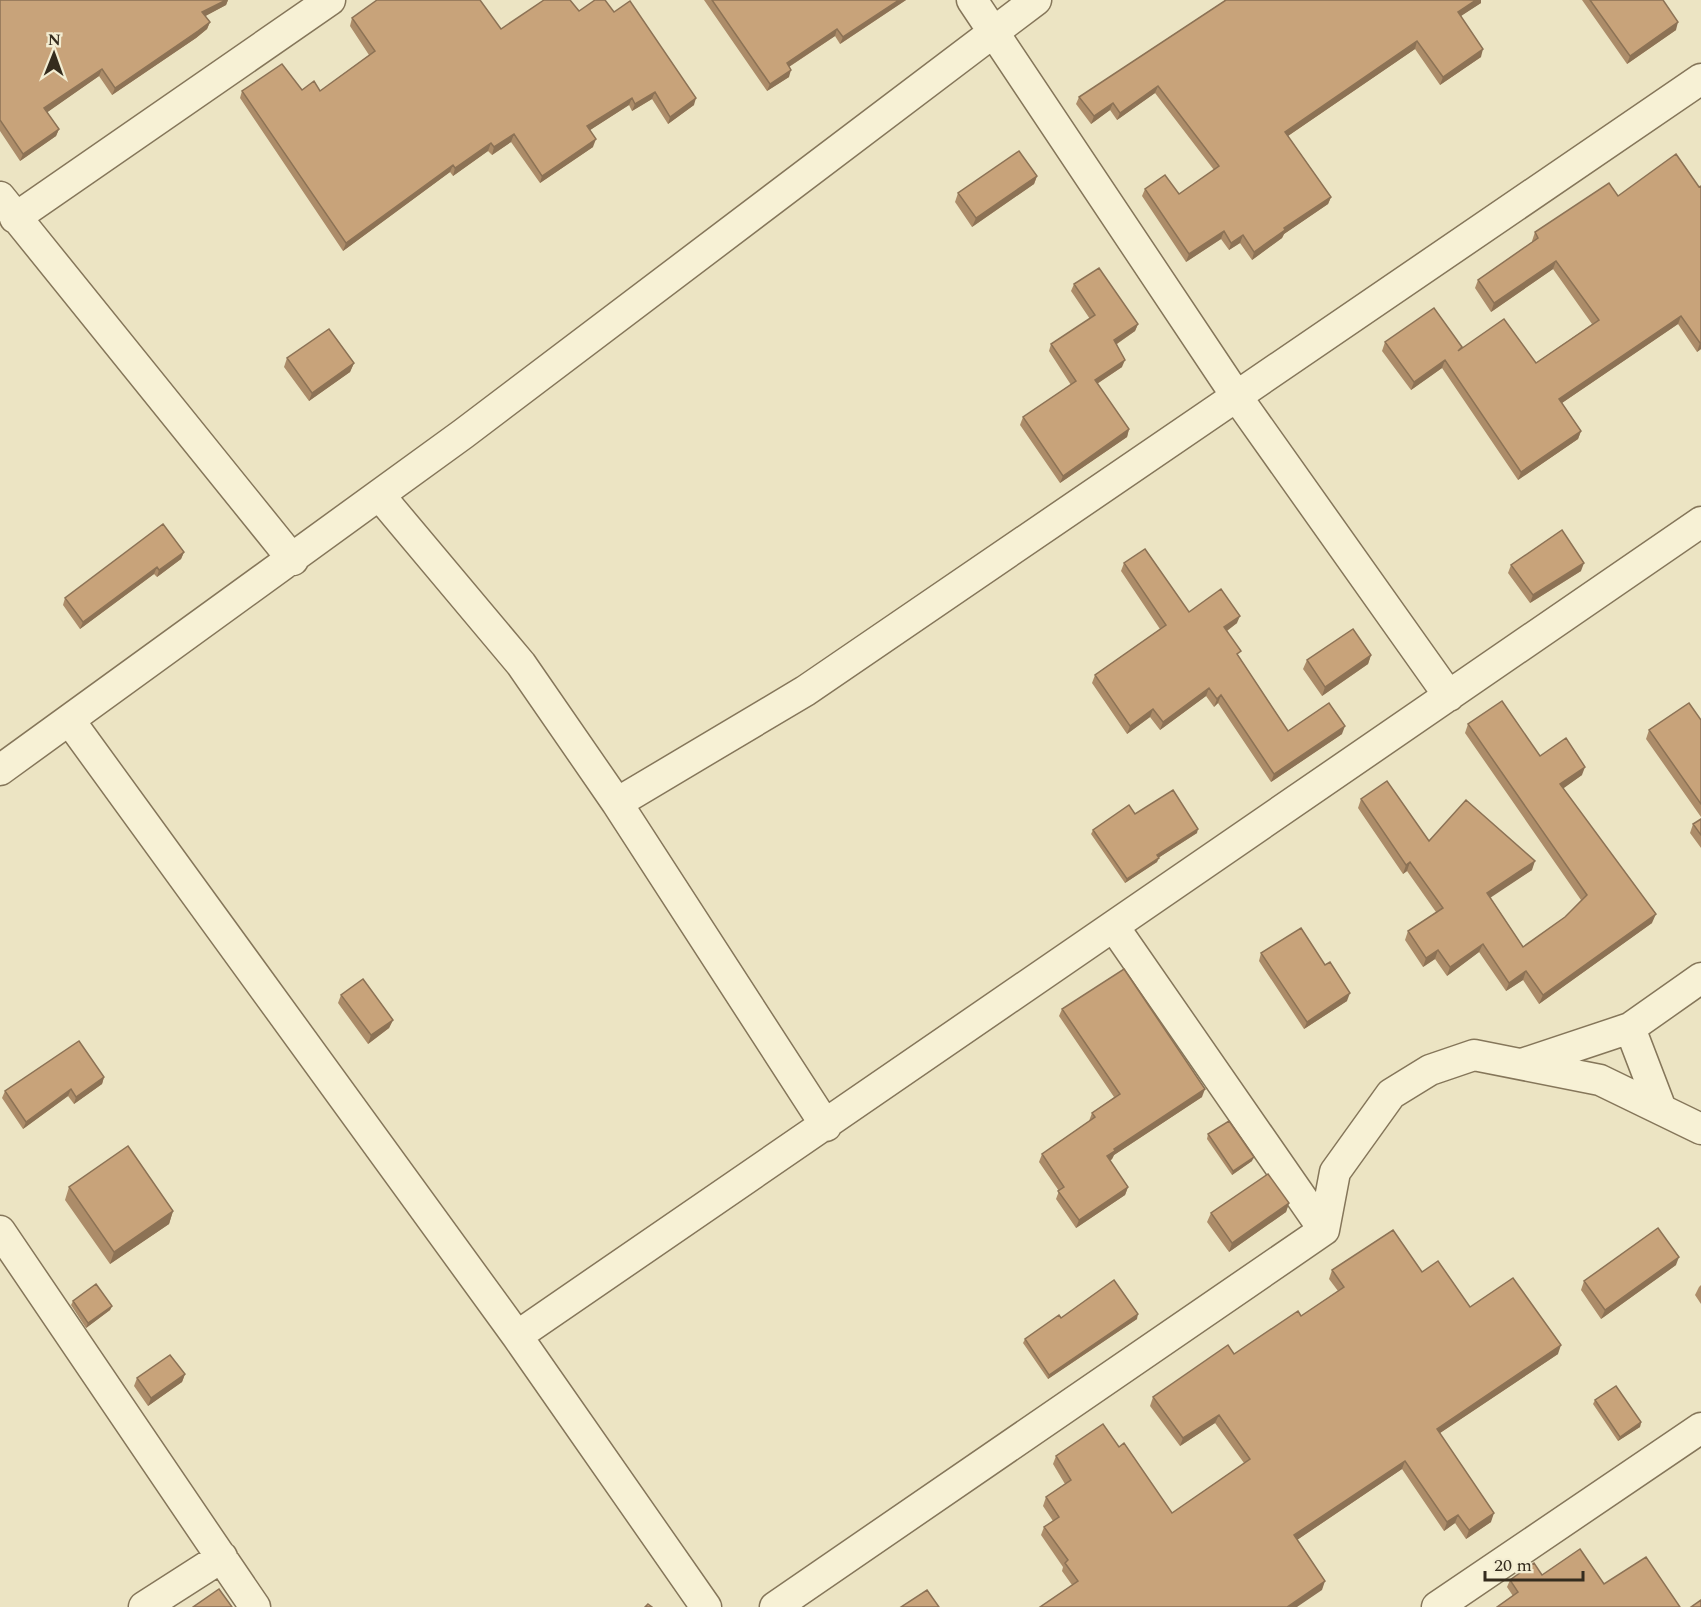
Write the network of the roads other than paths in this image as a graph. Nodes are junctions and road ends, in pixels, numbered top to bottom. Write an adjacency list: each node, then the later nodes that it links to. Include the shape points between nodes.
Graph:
1 (330, 0): 6 (street)
2 (972, 0): 4 (street)
3 (1036, 0): 4 (street)
4 (993, 31): 7 (street); 8 (street)
5 (1701, 79): 7 (street)
6 (8, 208): 10 (street)
7 (1237, 397): 11 (street); 14 (street, via 805,691)
8 (380, 496): 10 (street); 14 (street, via 521,664)
9 (1701, 522): 11 (street)
10 (293, 560): 12 (street)
11 (1449, 696): 15 (street)
12 (70, 721): 13 (street); 24 (street)
13 (0, 770)
14 (617, 803): 20 (street)
15 (1114, 927): 20 (street); 22 (street)
16 (1701, 978): 17 (street)
17 (1630, 1028): 18 (street); 19 (street)
18 (1520, 1064): 19 (street, via 1600,1080); 22 (street, via 1474,1056 1430,1070 1391,1094 1335,1172)
19 (1660, 1109): 21 (street)
20 (826, 1126): 24 (street)
21 (1701, 1129)
22 (1324, 1230): 30 (street)
23 (5, 1250): 26 (street)
24 (517, 1336): 29 (street)
25 (1701, 1428): 31 (street)
26 (222, 1557): 27 (street); 28 (street)
27 (144, 1607)
28 (255, 1607)
29 (706, 1607)
30 (775, 1607)
31 (1437, 1607)

